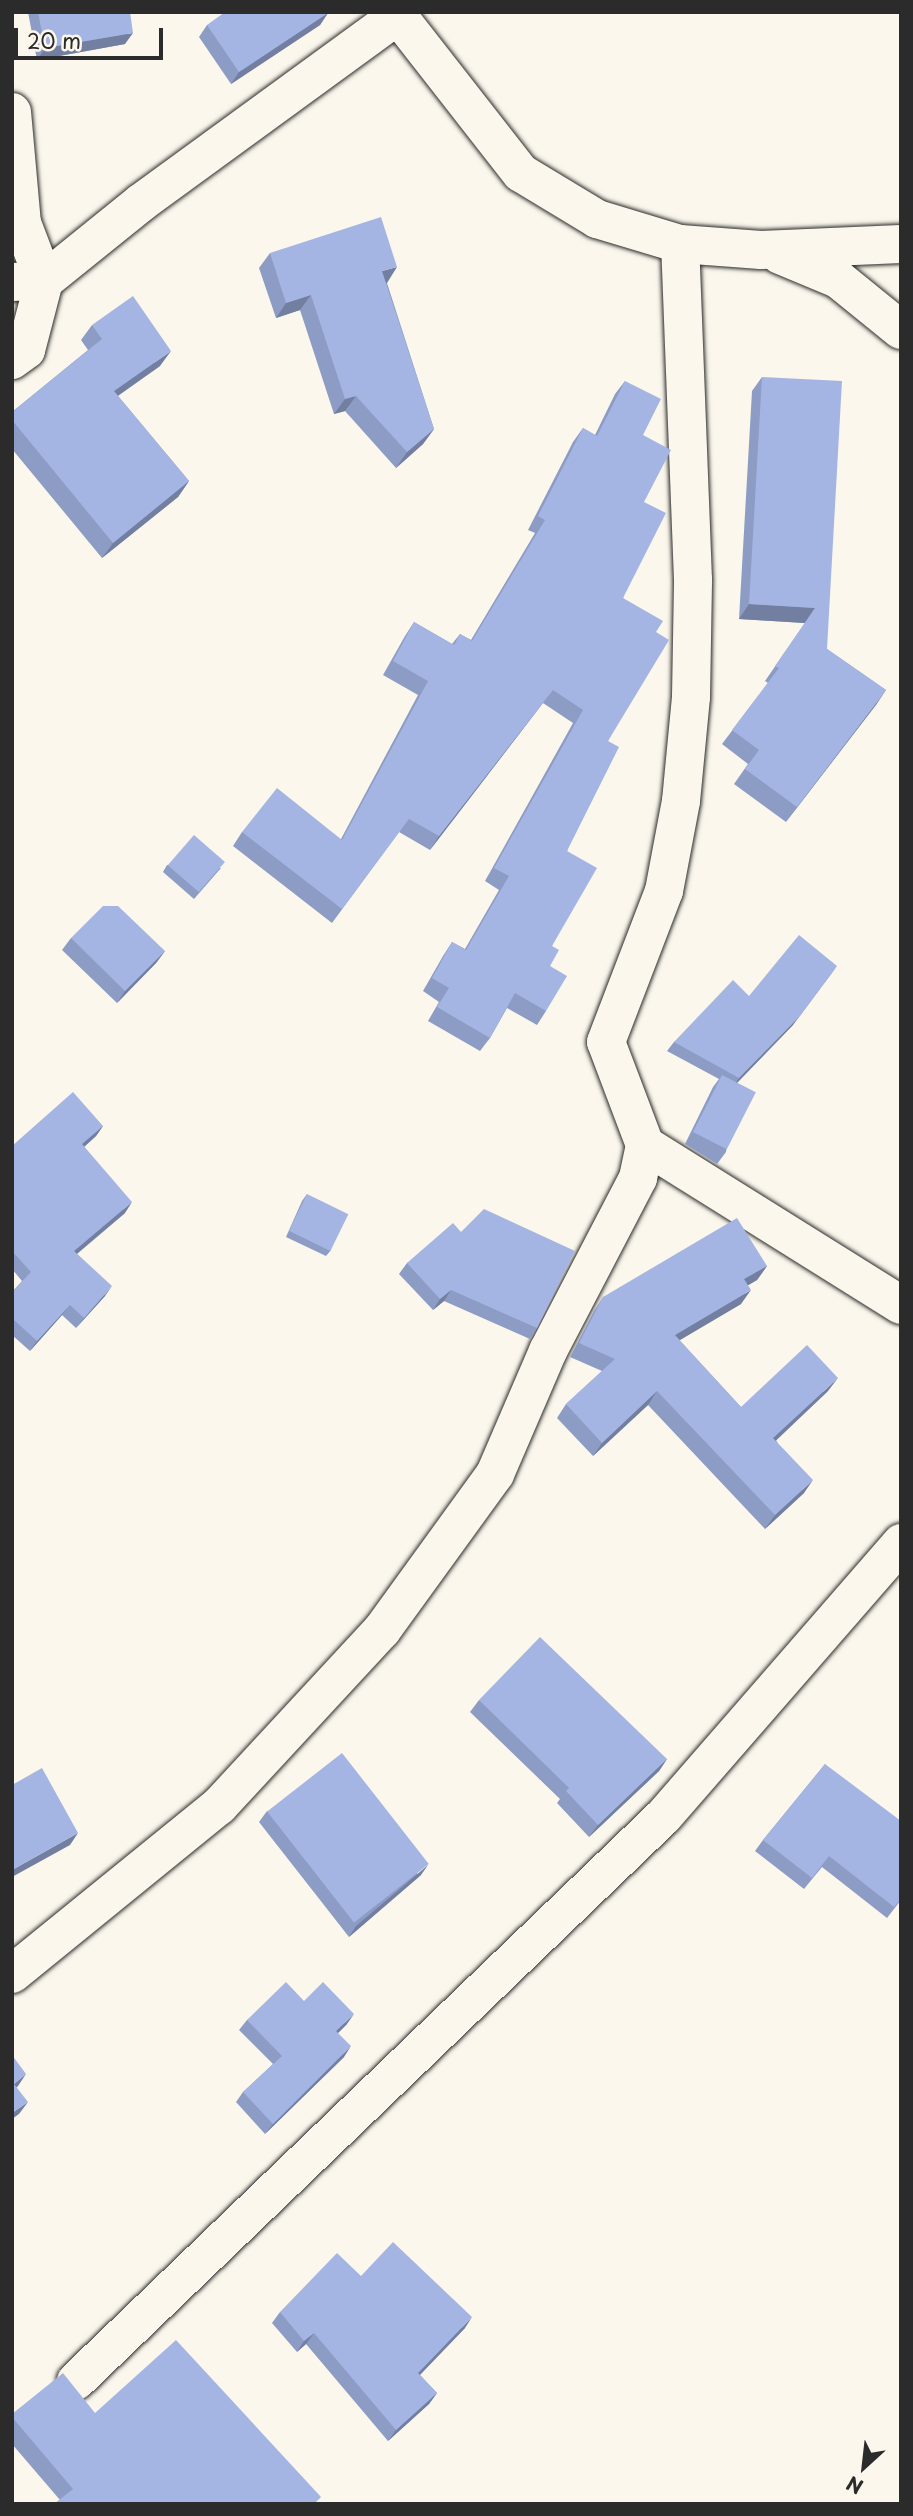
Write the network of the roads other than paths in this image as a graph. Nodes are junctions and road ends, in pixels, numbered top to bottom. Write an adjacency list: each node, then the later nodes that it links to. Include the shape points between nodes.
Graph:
1 (396, 14): 3 (street, via 521,173 597,219); 6 (street)
2 (12, 112): 6 (street)
3 (680, 244): 5 (street); 9 (street, via 693,580 691,697 681,801 664,891 606,1042)
4 (901, 244): 5 (street)
5 (761, 250): 7 (street, via 804,261 838,279)
6 (28, 282): 8 (street, via 26,350)
7 (901, 330)
8 (12, 360)
9 (645, 1145): 10 (street); 12 (street, via 638,1178 548,1351 495,1474 382,1630 219,1806)
10 (901, 1305)
11 (901, 1543): 13 (street, via 664,1816)
12 (12, 1974)
13 (76, 2381)

